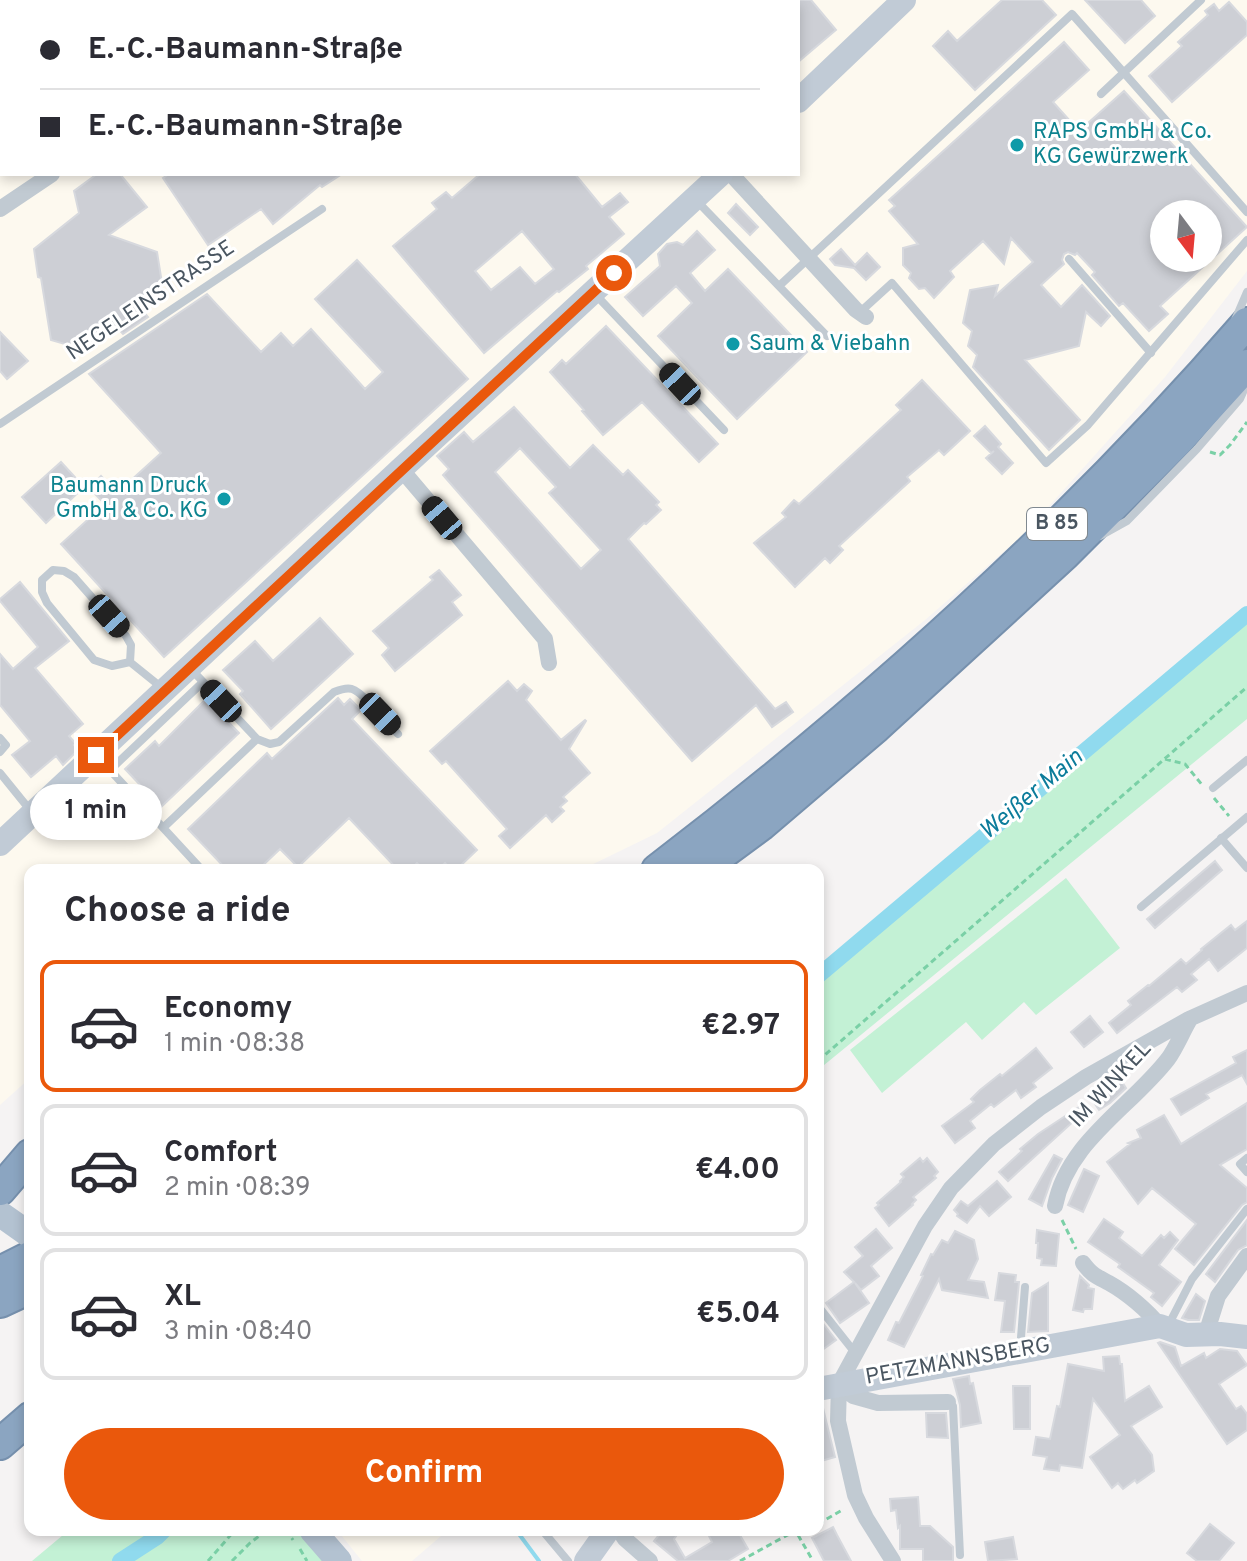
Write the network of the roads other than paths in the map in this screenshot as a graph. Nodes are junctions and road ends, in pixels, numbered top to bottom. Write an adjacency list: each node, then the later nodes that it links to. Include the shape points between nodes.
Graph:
1 (1201, 0): 3 (lane)
2 (900, 1): 5 (street)
3 (1123, 72): 4 (lane); 12 (lane); 14 (lane, via 1072,14)
4 (1101, 94)
5 (800, 99)
6 (49, 176): 10 (street)
7 (719, 176): 9 (street)
8 (733, 176): 14 (street)
9 (695, 198): 16 (lane); 17 (street)
10 (0, 209)
11 (322, 209): 25 (lane, NEGELEINSTRASSE)
12 (1247, 212)
13 (1247, 240): 22 (lane)
14 (809, 259): 16 (lane); 19 (street)
15 (1069, 259): 22 (lane)
16 (779, 286): 21 (lane)
17 (593, 292): 26 (lane); 27 (street)
18 (1247, 292): 23 (lane)
19 (862, 315): 22 (lane, via 892,283 1046,463 1088,425)
20 (1247, 323): 23 (highway, B 85)
21 (827, 336)
22 (1151, 353)
23 (1234, 359): 28 (highway, B 85, via 1178,441); 47 (highway, B 85, via 854,712)
24 (1247, 383): 28 (lane, via 1240,399 1197,449 1127,521)
25 (0, 424)
26 (724, 430)
27 (401, 469): 30 (street, via 545,639); 31 (street)
28 (1064, 555): 48 (highway, B 85, via 876,727)
29 (130, 662): 29 (lane, via 112,666 94,660 47,603 42,580 53,570 74,577 126,636); 32 (lane)
30 (549, 663)
31 (196, 675): 32 (street); 35 (lane); 38 (lane)
32 (165, 690): 38 (street)
33 (398, 734): 35 (lane, via 361,695 342,689 279,742)
34 (0, 738): 36 (lane, via 6,745)
35 (257, 739): 43 (lane)
36 (0, 752)
37 (1247, 760): 40 (lane)
38 (103, 762): 41 (street); 43 (lane)
39 (0, 773): 41 (lane)
40 (1213, 788)
41 (33, 813): 45 (street)
42 (1247, 817): 44 (lane)
43 (164, 827): 46 (lane)
44 (1221, 838): 49 (lane); 50 (lane)
45 (0, 844)
46 (197, 864)
47 (665, 864)
48 (708, 864)
49 (1247, 868)
50 (1141, 907)
51 (1247, 993): 52 (street)
52 (1189, 1019): 57 (street, IM WINKEL, via 1169,1058 1083,1147 1058,1190); 71 (street, via 1086,1077 994,1144 951,1188 925,1226)
53 (1247, 1158): 55 (lane, via 1240,1164)
54 (24, 1162): 56 (highway)
55 (1247, 1172)
56 (0, 1190)
57 (1055, 1206)
58 (1247, 1209): 67 (lane, via 1192,1279)
59 (0, 1214): 60 (main road)
60 (24, 1231)
61 (1247, 1256): 68 (street, via 1218,1296)
62 (24, 1260): 64 (highway)
63 (1083, 1263): 67 (street)
64 (0, 1272)
65 (1025, 1287): 70 (lane)
66 (824, 1314): 71 (lane)
67 (1163, 1327): 68 (street, PETZMANNSBERG, via 1186,1335); 70 (street, PETZMANNSBERG)
68 (1206, 1334): 69 (street, PETZMANNSBERG)
69 (1247, 1337)
70 (1020, 1351): 72 (street, PETZMANNSBERG)
71 (856, 1355): 72 (street)
72 (828, 1387): 73 (street, PETZMANNSBERG, via 878,1403); 85 (street, via 855,1495)
73 (948, 1402): 80 (lane, PETZMANNSBERG, via 953,1406)
74 (24, 1423): 75 (highway)
75 (0, 1444)
76 (317, 1536): 81 (main road)
77 (547, 1536): 82 (lane)
78 (604, 1536): 83 (street)
79 (623, 1536): 84 (street)
80 (960, 1555)
81 (339, 1561)
82 (568, 1561)
83 (586, 1561)
84 (650, 1561)
85 (893, 1561)

